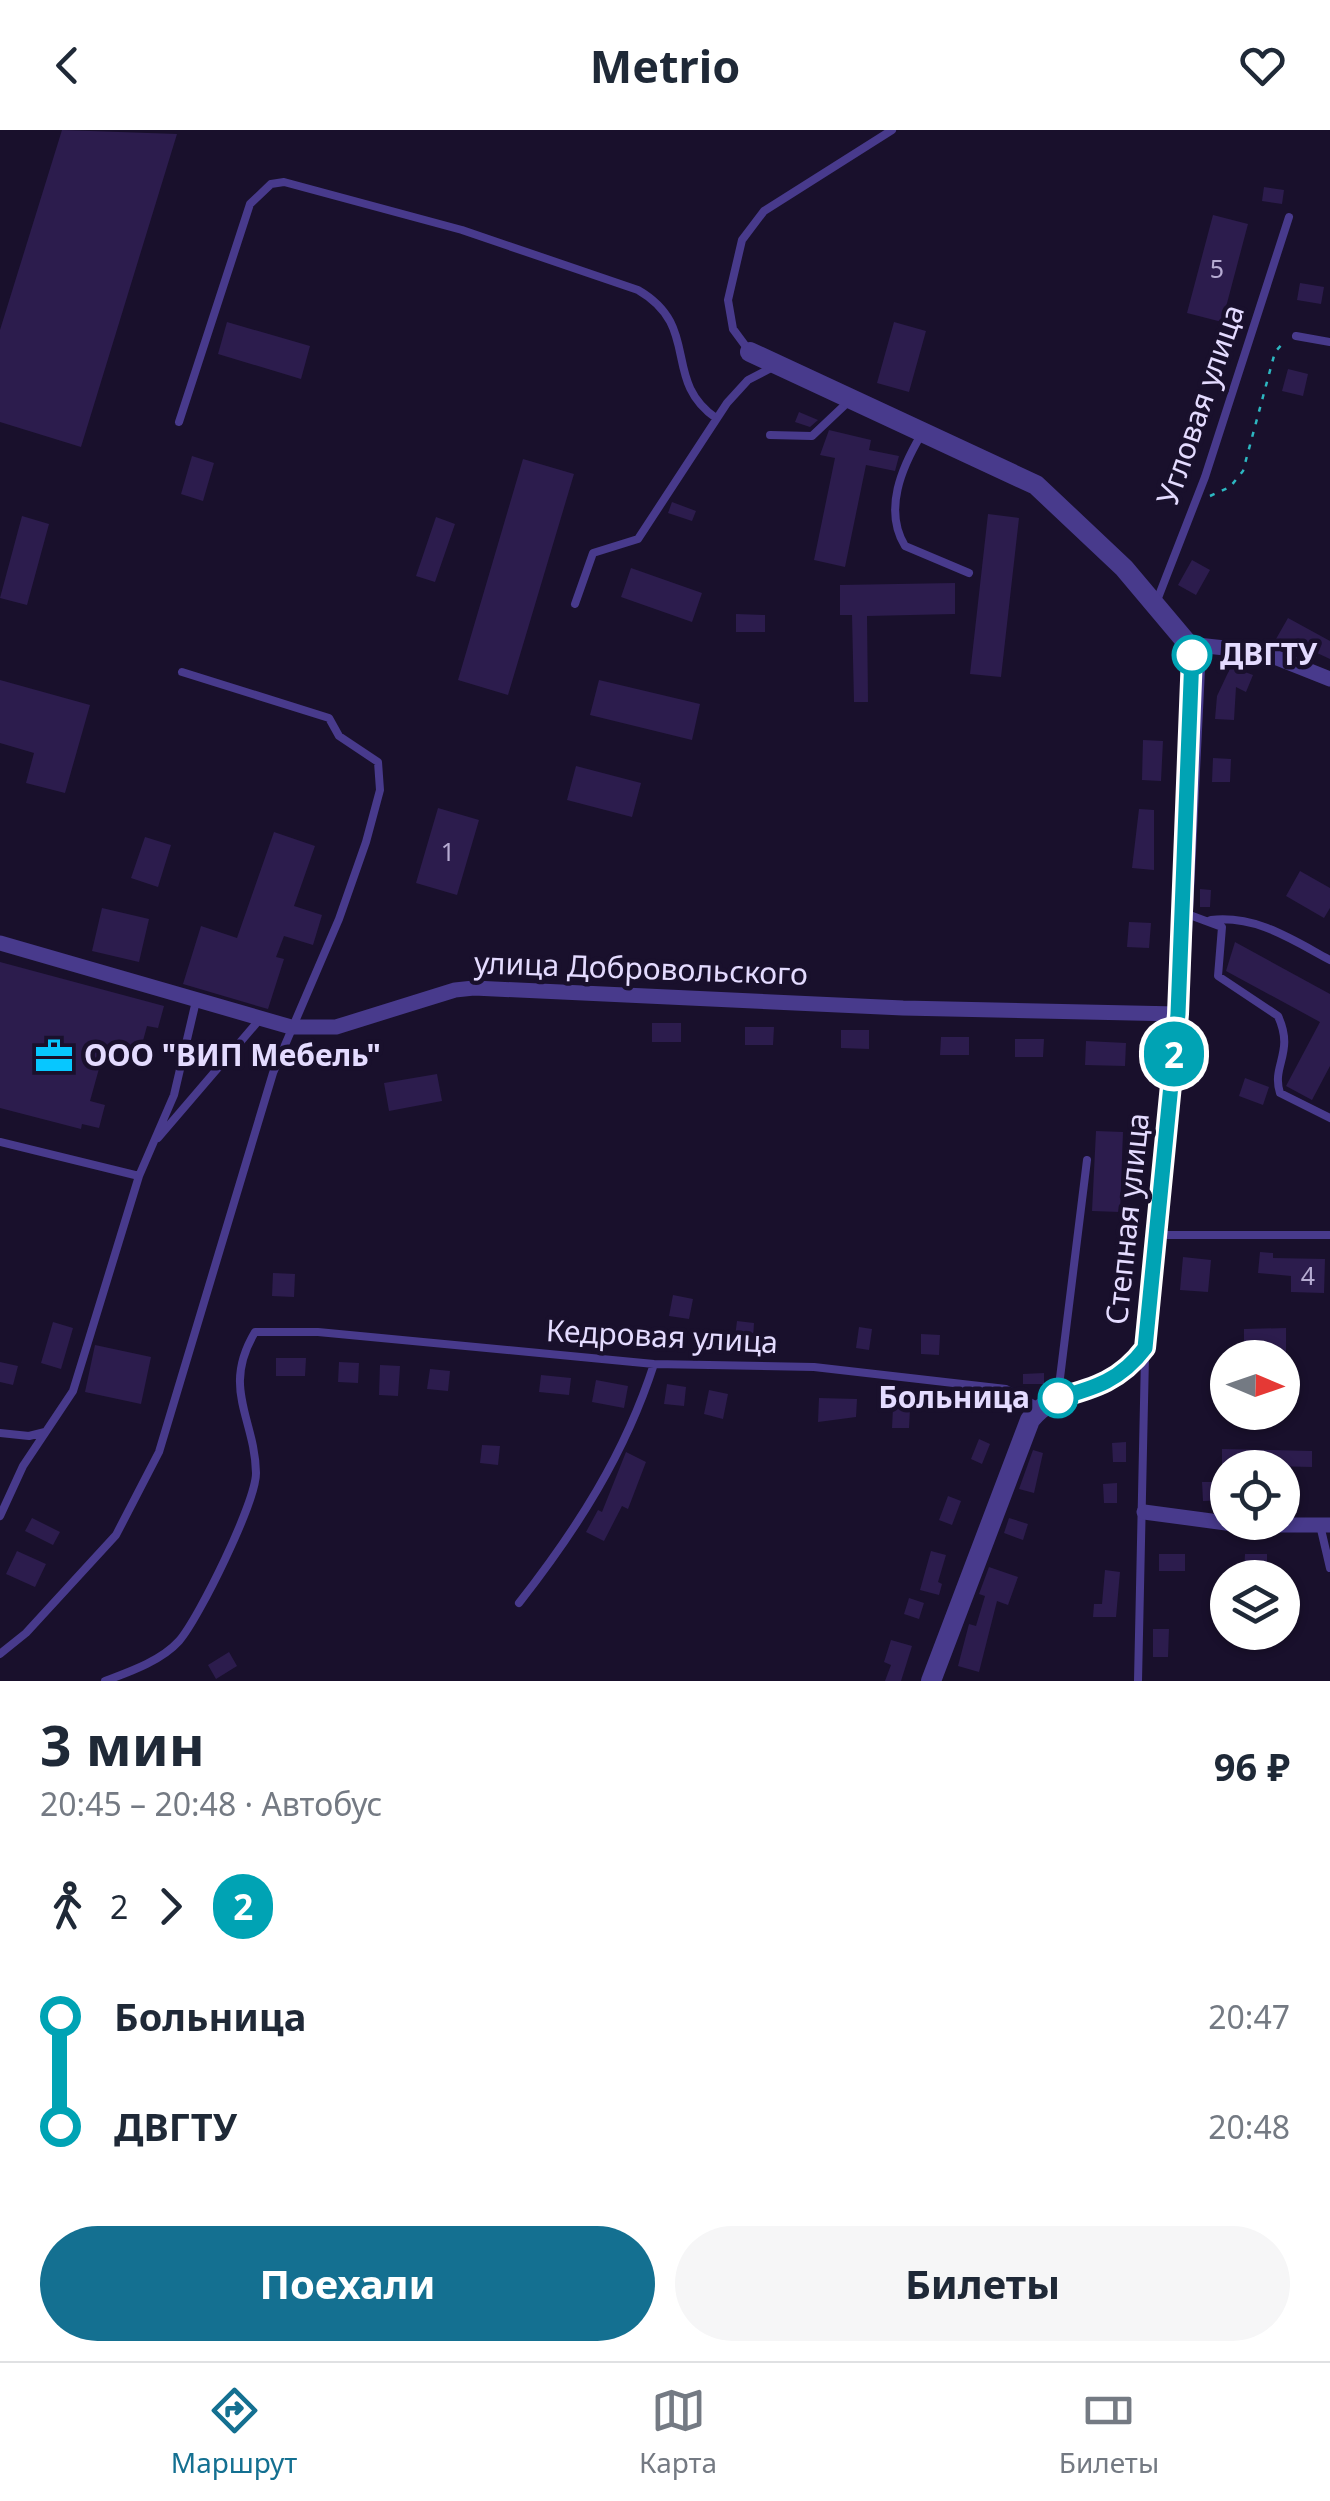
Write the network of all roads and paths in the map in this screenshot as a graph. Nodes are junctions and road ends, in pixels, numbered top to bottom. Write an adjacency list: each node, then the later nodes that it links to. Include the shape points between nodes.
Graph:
1 (892, 130): 5 (lane, via 764,211 742,240 728,300 732,329)
2 (1288, 217): 12 (lane, Угловая улица)
3 (1296, 336): 4 (lane); 12 (path, via 1275,352 1238,480)
4 (1330, 342)
5 (750, 352): 6 (street)
6 (777, 364): 7 (street); 8 (lane, via 748,380)
7 (851, 399): 10 (lane, via 812,436); 11 (street)
8 (716, 418): 9 (lane, via 688,391 675,324 660,303 638,290 462,230 284,182 250,204); 14 (lane, via 638,539 593,552)
9 (179, 422)
10 (770, 435)
11 (921, 435): 13 (lane, via 896,496 899,536 905,546); 15 (street, via 1036,486 1124,568)
12 (1190, 506): 15 (lane, Угловая улица)
13 (969, 573)
14 (575, 604)
15 (1154, 608): 16 (street)
16 (1188, 644): 18 (street, via 1262,652); 19 (street, Степная улица, via 1195,669)
17 (182, 672): 26 (lane, via 319,713 338,736 378,762 380,790 366,842)
18 (1330, 679)
19 (1183, 914): 20 (lane); 24 (street, Степная улица)
20 (1211, 920): 22 (lane, via 1237,917 1264,925); 27 (lane, via 1224,936 1218,976 1278,1016 1286,1032 1280,1093)
21 (0, 943): 23 (street, улица Добровольского)
22 (1330, 960)
23 (196, 1001): 25 (street, улица Добровольского); 29 (lane, via 174,1094)
24 (1178, 1014): 26 (street, улица Добровольского, via 474,988 336,1027); 32 (street, Степная улица)
25 (260, 1020): 26 (street, улица Добровольского); 29 (lane)
26 (291, 1027): 44 (lane, via 160,1452 116,1536)
27 (1330, 1118)
28 (0, 1142): 31 (lane)
29 (152, 1145): 31 (lane)
30 (1086, 1160): 36 (lane)
31 (139, 1176): 37 (lane, via 72,1390)
32 (1159, 1235): 33 (lane); 34 (street, Степная улица)
33 (1330, 1235)
34 (1145, 1348): 36 (street, via 1129,1370 1106,1384); 39 (lane, Степная улица)
35 (654, 1364): 36 (lane, Кедровая улица, via 814,1367 962,1382); 43 (lane, via 596,1498); 45 (lane, Кедровая улица, via 255,1332 238,1382 256,1476 248,1506 179,1641)
36 (1048, 1403): 46 (street, via 1030,1420)
37 (45, 1432): 38 (lane); 40 (lane)
38 (0, 1433)
39 (1144, 1512): 41 (street, via 1241,1525); 47 (lane, Степная улица)
40 (0, 1516)
41 (1325, 1525): 42 (lane)
42 (1330, 1568)
43 (519, 1603)
44 (0, 1654)
45 (104, 1681)
46 (932, 1681)
47 (1138, 1681)

